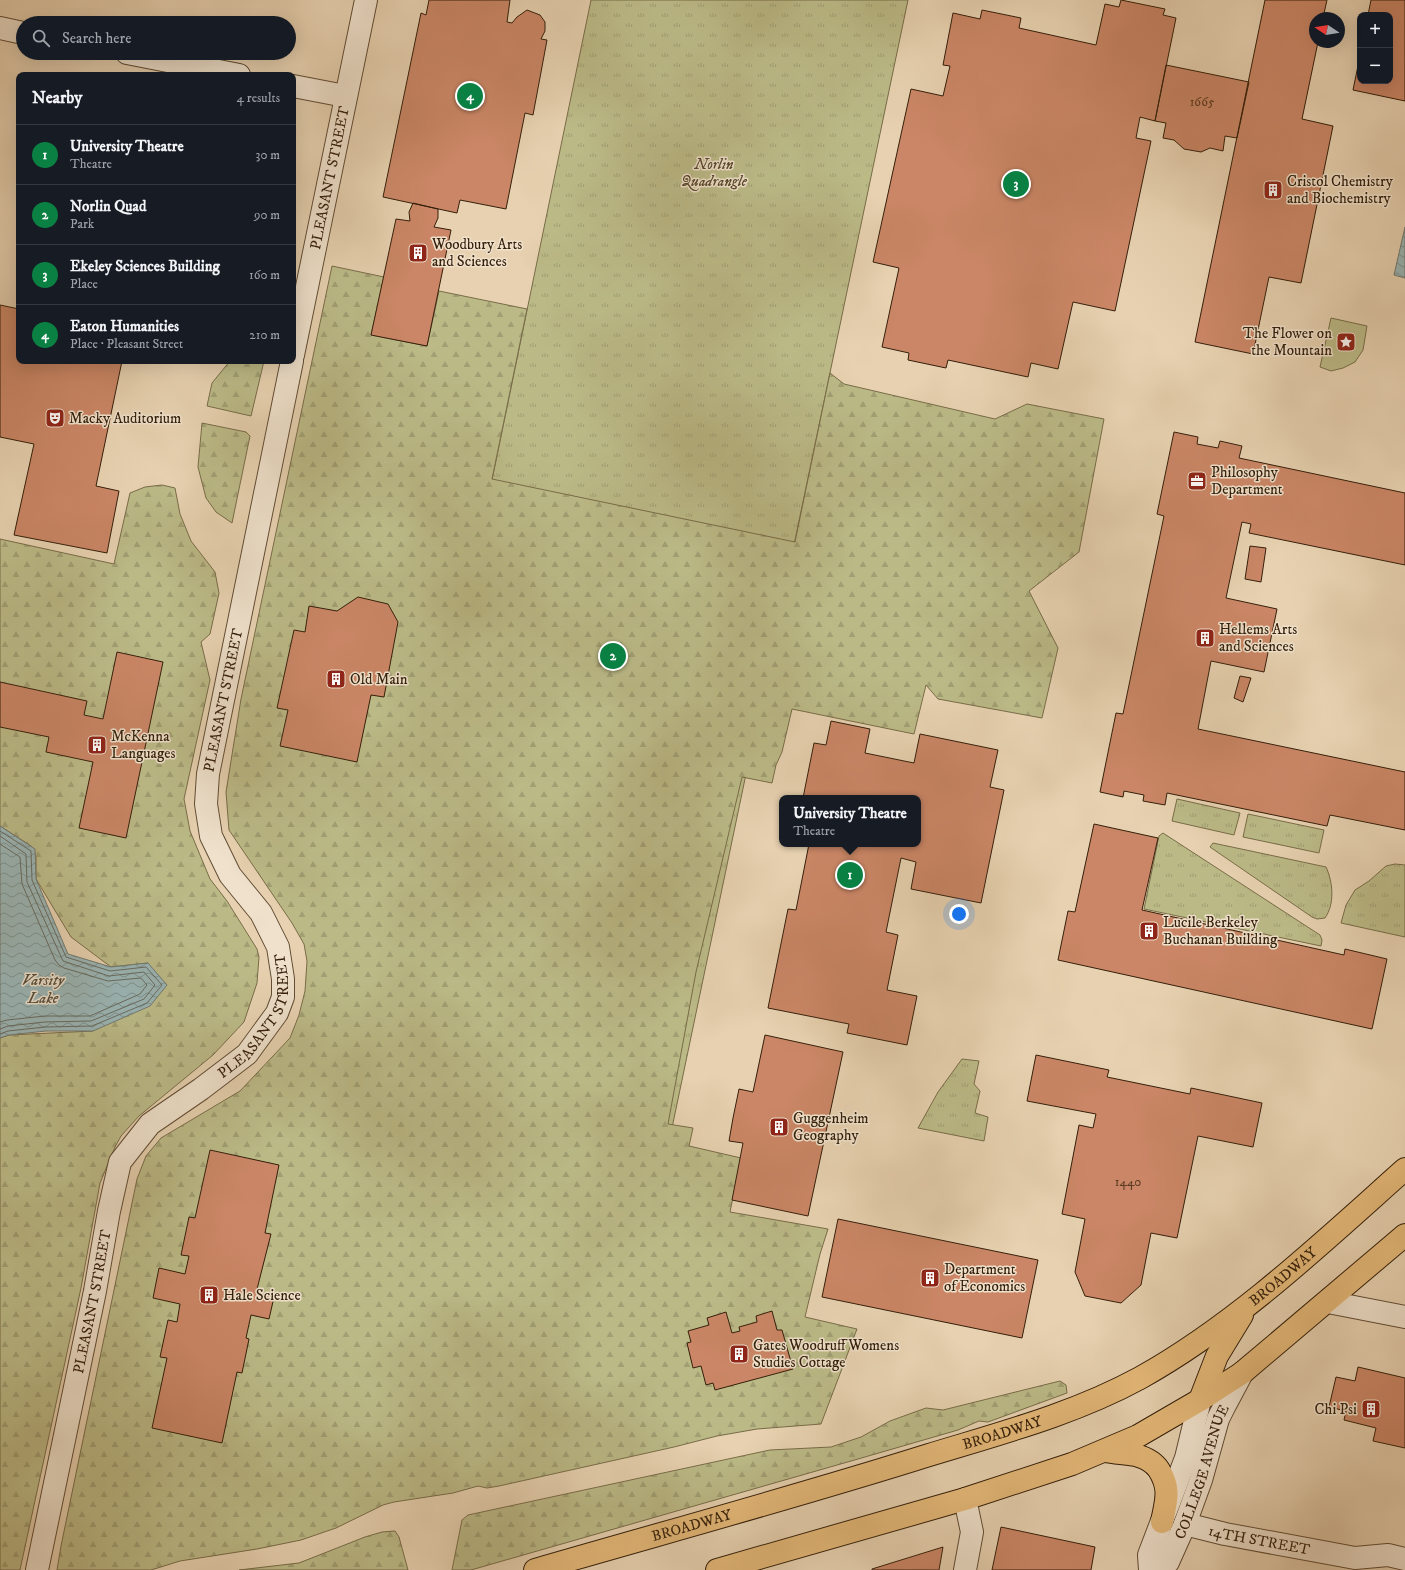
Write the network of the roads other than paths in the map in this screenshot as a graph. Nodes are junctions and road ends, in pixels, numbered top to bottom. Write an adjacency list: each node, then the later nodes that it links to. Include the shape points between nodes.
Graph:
1 (366, 0): 7 (street, PLEASANT STREET)
2 (0, 28): 3 (street)
3 (16, 31)
4 (163, 60): 5 (street)
5 (224, 72)
6 (296, 87): 7 (street)
7 (346, 96): 8 (street, PLEASANT STREET)
8 (296, 340)
9 (291, 364): 22 (street, PLEASANT STREET, via 209,768 206,804 211,836 230,875 261,913 278,947 283,997 277,1013 247,1054 150,1124 120,1162)
10 (1405, 1169): 13 (main road, BROADWAY)
11 (1405, 1235): 12 (main road)
12 (1328, 1302): 14 (street); 15 (main road)
13 (1250, 1304): 16 (main road, via 1217,1356); 23 (main road, BROADWAY, via 1174,1358 1138,1379 1071,1410 876,1472)
14 (1405, 1317)
15 (1242, 1373): 16 (main road); 20 (street, COLLEGE AVENUE, via 1218,1419 1201,1480)
16 (1200, 1400): 17 (main road, via 1138,1436); 19 (street, COLLEGE AVENUE, via 1186,1458)
17 (1105, 1451): 18 (main road); 19 (main road, via 1145,1458 1157,1467 1167,1484)
18 (964, 1499): 24 (main road); 25 (street, via 972,1532)
19 (1162, 1522): 26 (street, COLLEGE AVENUE, via 1149,1555)
20 (1185, 1524): 21 (street, 14TH STREET, via 1355,1558 1388,1555); 27 (street, COLLEGE AVENUE, via 1168,1562)
21 (1405, 1559)
22 (37, 1570)
23 (535, 1570)
24 (717, 1570)
25 (965, 1570)
26 (1150, 1570)
27 (1161, 1570)

